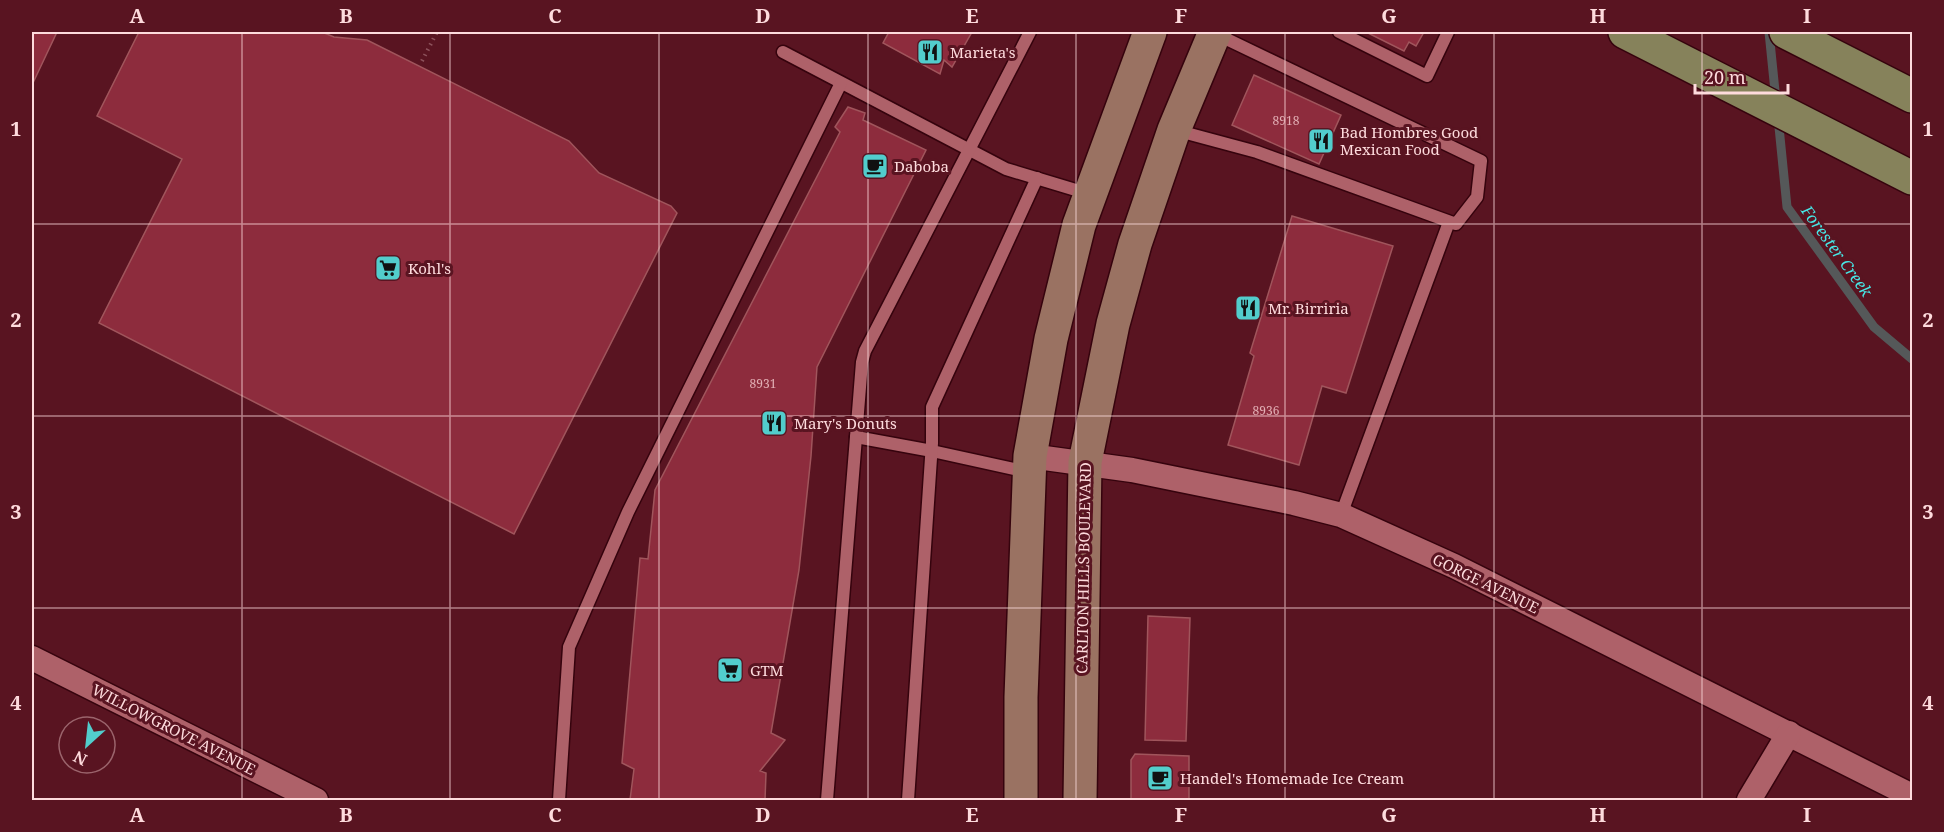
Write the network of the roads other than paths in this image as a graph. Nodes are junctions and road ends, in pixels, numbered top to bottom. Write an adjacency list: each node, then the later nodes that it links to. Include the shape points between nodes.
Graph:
1 (1030, 32): 12 (lane)
2 (1150, 32): 15 (main road)
3 (1340, 32): 4 (lane, via 1426,76)
4 (1448, 32)
5 (1625, 32): 14 (main road)
6 (1786, 32): 10 (main road)
7 (1215, 33): 11 (main road, CARLTON HILLS BOULEVARD); 16 (lane, via 1481,161 1477,197 1456,224)
8 (783, 52): 9 (lane)
9 (841, 82): 12 (lane); 26 (lane, via 628,512 569,647)
10 (1912, 96)
11 (1173, 130): 16 (lane, via 1257,152); 19 (main road, CARLTON HILLS BOULEVARD, via 1113,324)
12 (969, 150): 13 (lane, via 1006,169); 17 (lane, via 865,351)
13 (1037, 178): 15 (lane); 18 (lane, via 932,407)
14 (1912, 178)
15 (1091, 195): 20 (main road, via 1079,225 1051,339)
16 (1449, 222): 21 (lane)
17 (856, 437): 18 (lane); 27 (lane)
18 (932, 450): 20 (lane); 28 (lane)
19 (1085, 462): 20 (street, GORGE AVENUE); 21 (street, GORGE AVENUE); 30 (main road, CARLTON HILLS BOULEVARD)
20 (1030, 464): 29 (main road)
21 (1341, 515): 23 (street, GORGE AVENUE, via 1454,566)
22 (32, 658): 25 (street, WILLOWGROVE AVENUE)
23 (1789, 733): 24 (street, GORGE AVENUE); 31 (street)
24 (1912, 796)
25 (316, 801)
26 (559, 801)
27 (827, 801)
28 (908, 801)
29 (1021, 801)
30 (1080, 801)
31 (1749, 801)

